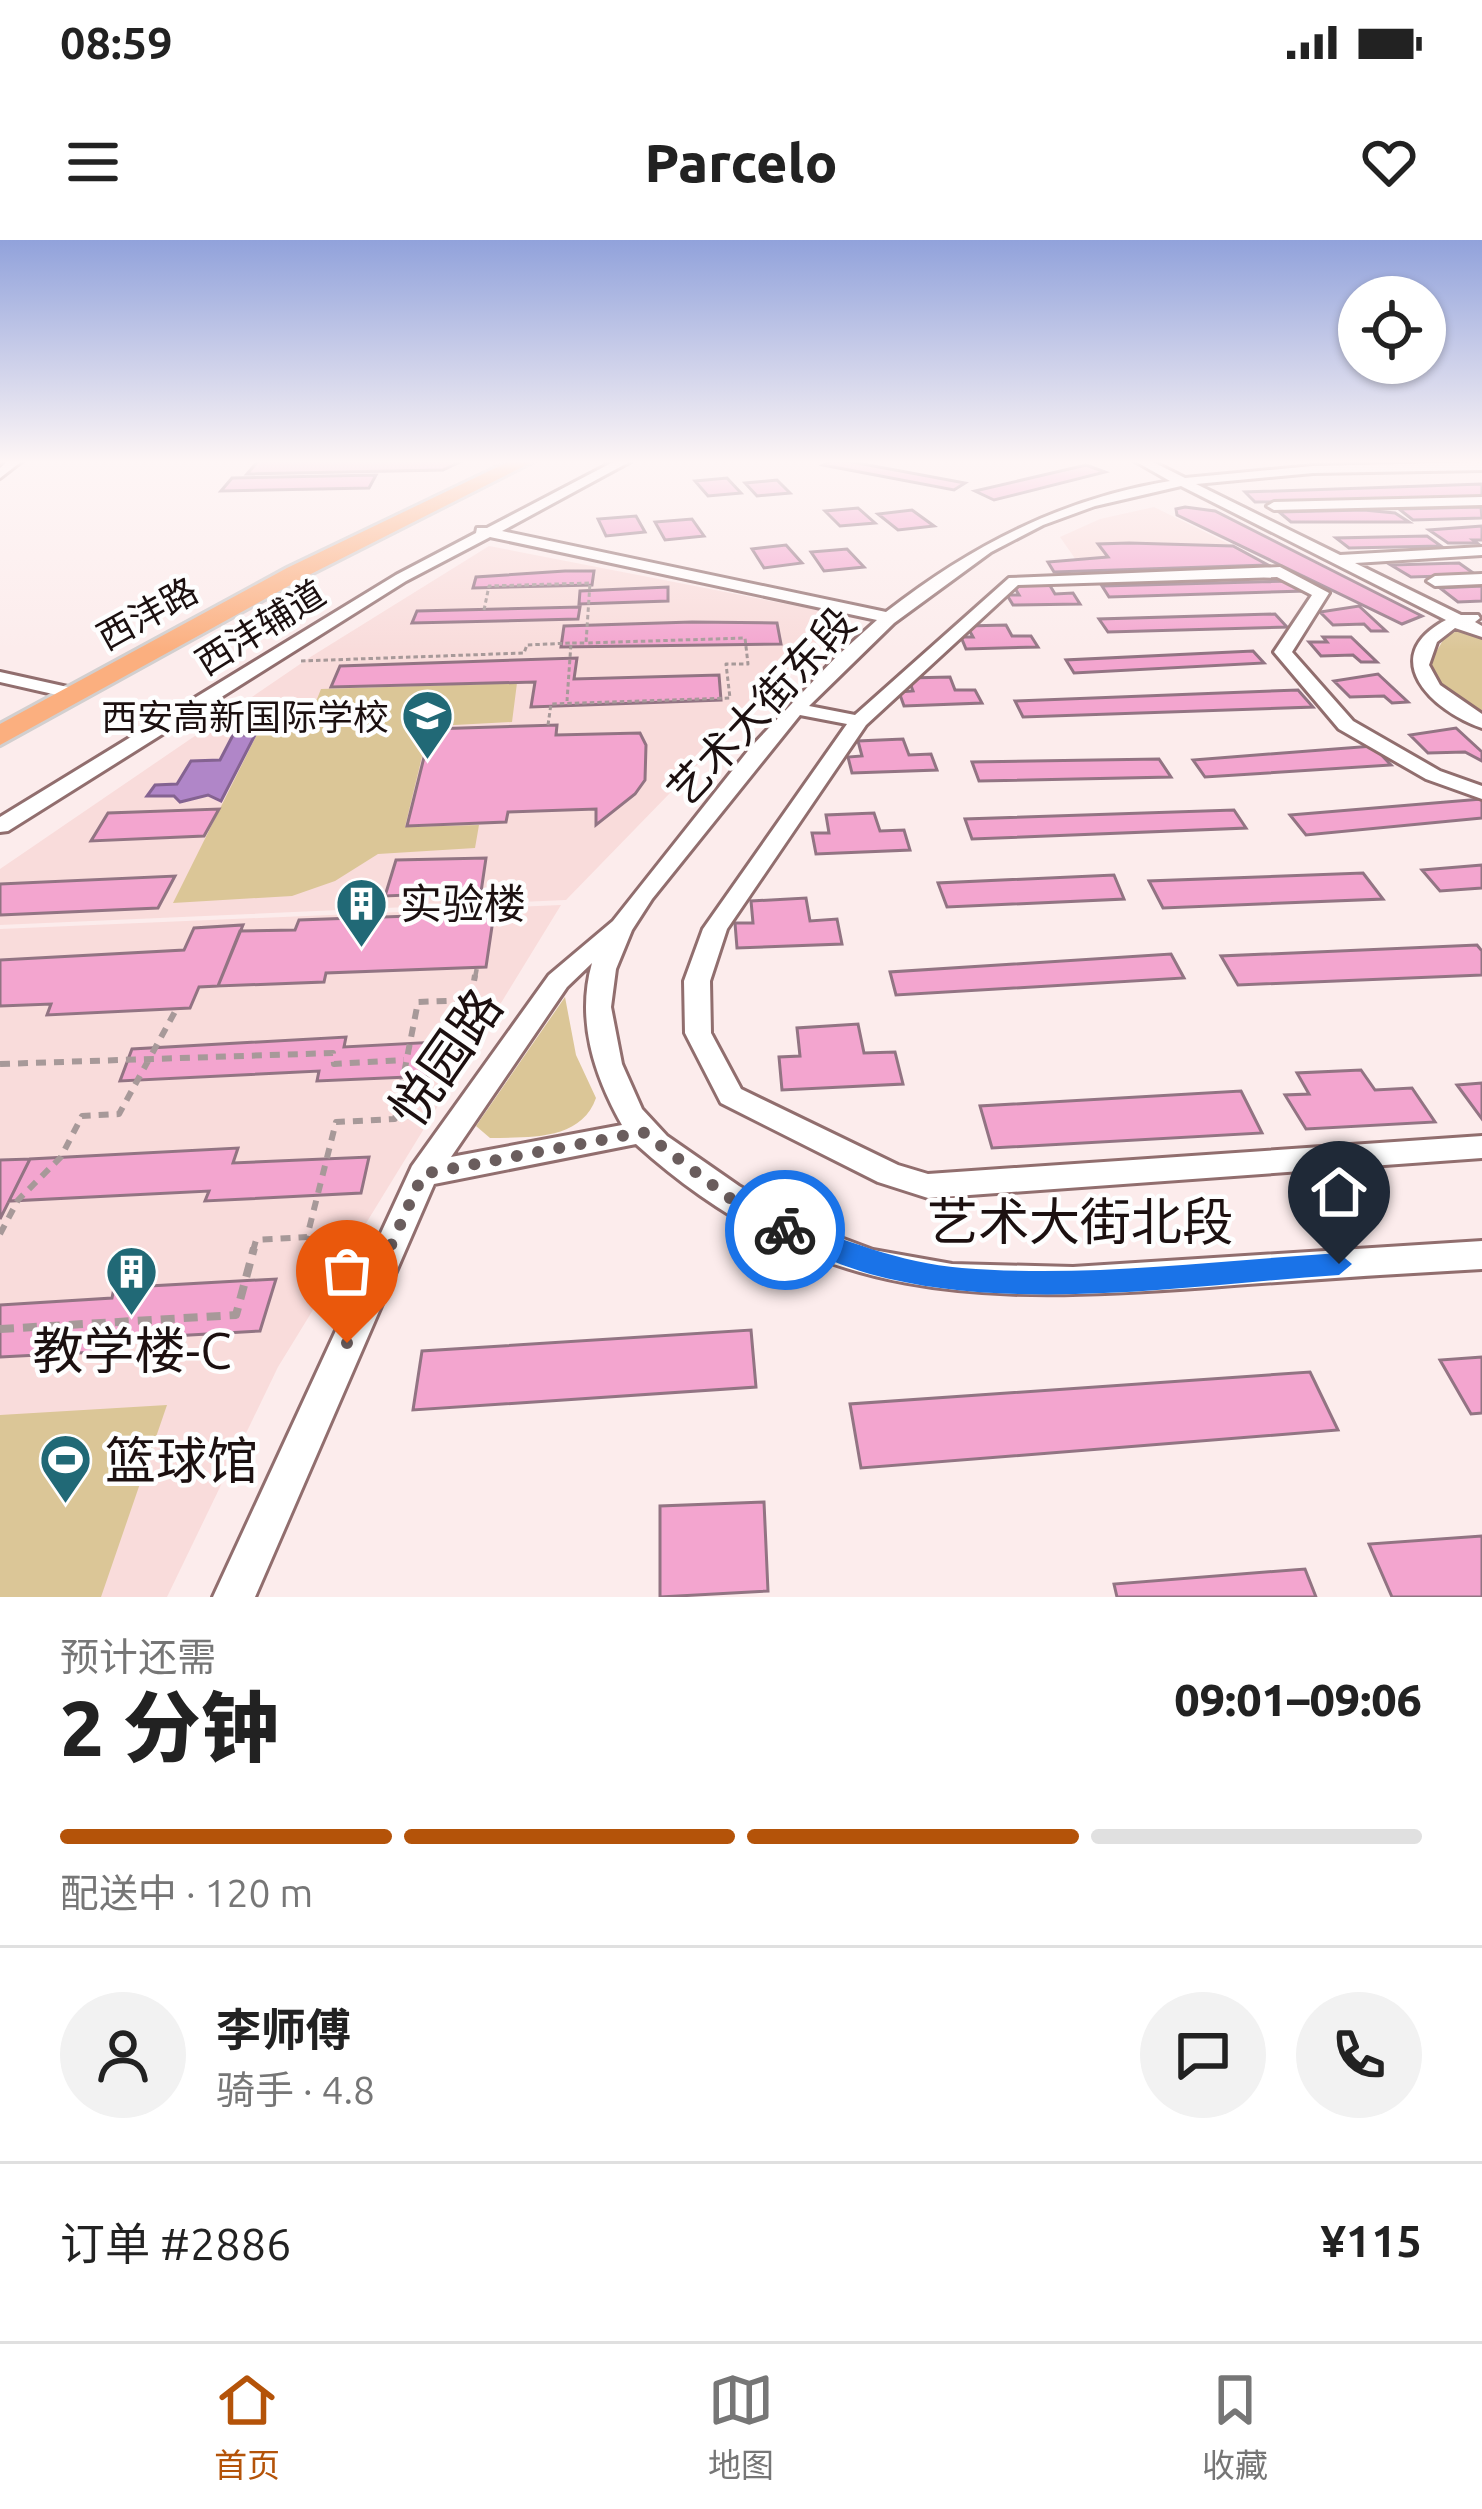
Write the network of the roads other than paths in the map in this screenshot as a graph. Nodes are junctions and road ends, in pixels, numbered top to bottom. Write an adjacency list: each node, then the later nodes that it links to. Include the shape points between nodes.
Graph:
1 (371, 524): 16 (highway, 西沣路)
2 (394, 524): 16 (highway, 西沣路)
3 (492, 524): 7 (street, 西沣辅道)
4 (493, 524): 7 (street, 西沣辅道)
5 (1034, 524): 13 (street, 艺术大街东段, via 979,553)
6 (1265, 524): 9 (street)
7 (479, 531): 13 (street); 23 (street, 西沣辅道); 24 (street, 西沣辅道)
8 (1482, 551): 9 (street)
9 (1336, 559): 12 (street)
10 (1482, 579): 11 (street)
11 (1435, 581)
12 (1474, 612): 14 (street); 20 (street, via 1426,643 1419,664 1428,684)
13 (891, 618): 17 (street, 艺术大街东段)
14 (1482, 632)
15 (0, 676): 16 (street)
16 (67, 692): 19 (highway, 西沣路); 21 (highway, 西沣路)
17 (796, 709): 18 (street); 25 (street, 艺术大街东段)
18 (859, 721): 22 (street, via 1014,581 1280,572 1321,593 1283,652 1346,725); 27 (street, via 704,956 698,1033 731,1096 928,1186)
19 (0, 722)
20 (1482, 722)
21 (0, 736)
22 (1482, 794)
23 (0, 813)
24 (0, 826)
25 (621, 924): 26 (street, 艺术大街东段, via 599,982 597,1013 624,1100); 28 (street, 悦园路, via 558,981)
26 (643, 1132): 28 (street); 29 (street, 艺术大街北段, via 790,1233 871,1263 961,1280 1100,1280)
27 (1482, 1147)
28 (423, 1174): 30 (street, 悦园路)
29 (1482, 1255)
30 (234, 1597)

